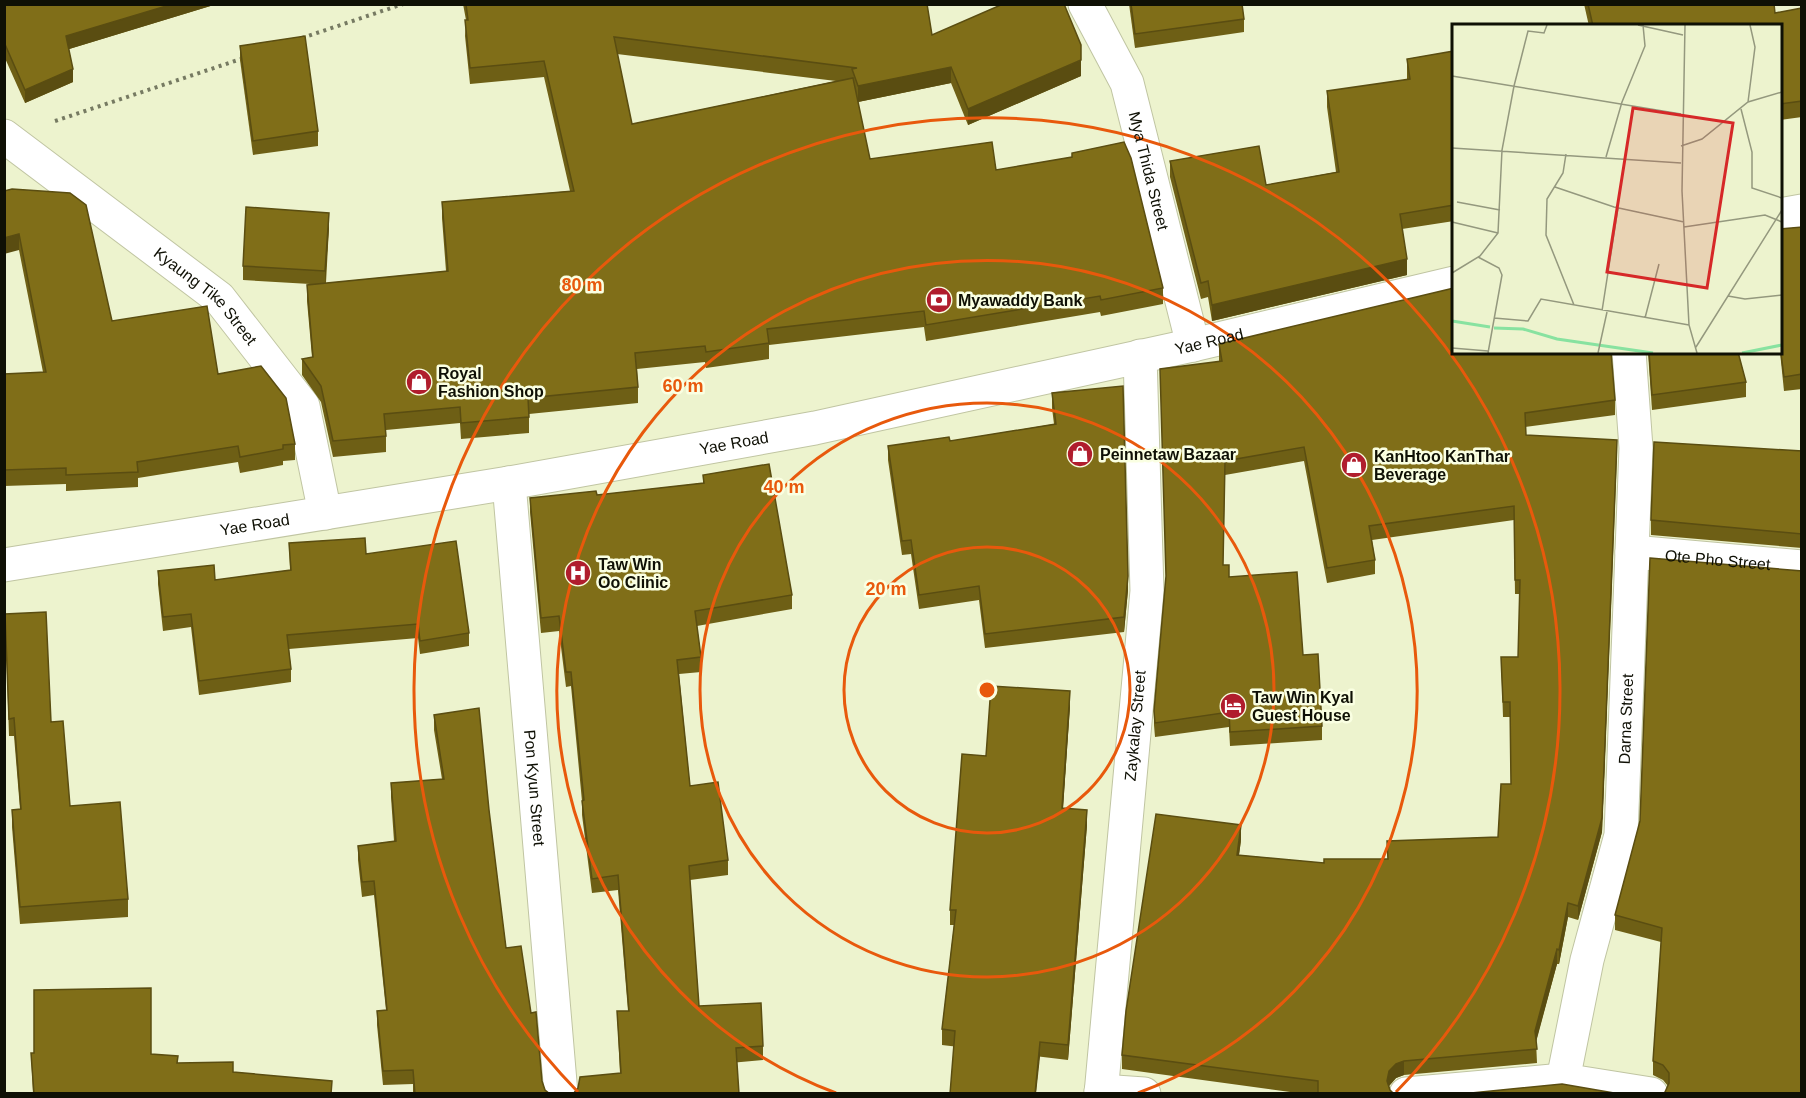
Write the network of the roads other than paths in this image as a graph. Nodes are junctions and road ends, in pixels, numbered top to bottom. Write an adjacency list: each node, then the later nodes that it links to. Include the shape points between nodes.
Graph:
1 (1085, 4): 6 (street, Mya Thida Street, via 1127,83)
2 (5, 136): 10 (street, Kyaung Tike Street, via 219,298 303,406)
3 (1802, 211): 4 (street)
4 (1782, 215)
5 (1452, 283): 6 (street, Yae Road)
6 (1193, 345): 8 (street, Yae Road)
7 (1629, 354): 11 (street, Darna Street, via 1636,448)
8 (1140, 356): 9 (street, Yae Road, via 815,428); 15 (street, Zaykalay Street, via 1147,591)
9 (509, 483): 10 (street, Yae Road); 16 (street, Pon Kyun Street)
10 (325, 513): 12 (street, Yae Road)
11 (1632, 552): 13 (street, Ote Pho Street); 14 (street, Darna Street, via 1621,835 1587,960)
12 (4, 565)
13 (1802, 567)
14 (1563, 1080): 18 (street); 19 (street)
15 (1101, 1092): 17 (street)
16 (561, 1094)
17 (1144, 1094)
18 (1407, 1094)
19 (1651, 1094)

